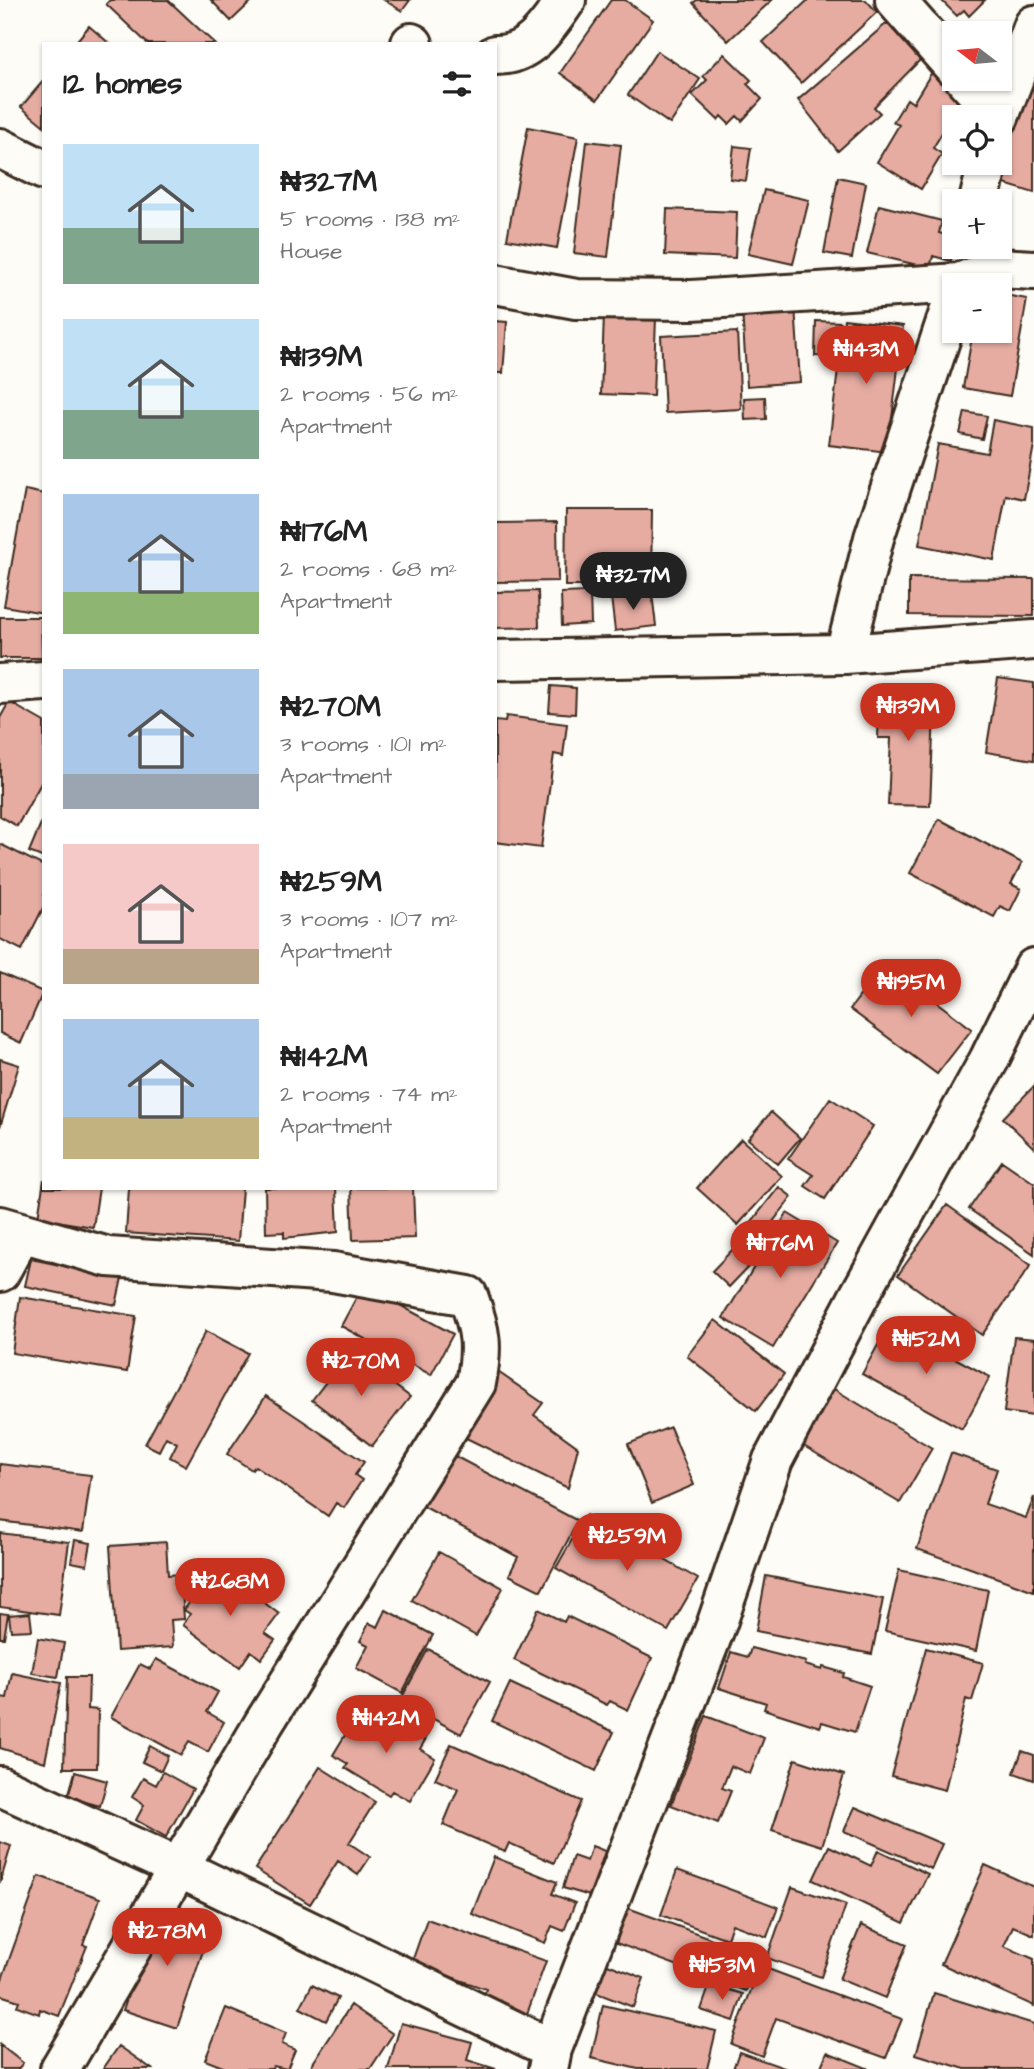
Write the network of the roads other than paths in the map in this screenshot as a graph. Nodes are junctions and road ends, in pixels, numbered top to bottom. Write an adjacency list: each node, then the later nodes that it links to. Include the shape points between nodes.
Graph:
1 (566, 0): 5 (street, via 544,32 519,52)
2 (895, 0): 4 (street)
3 (1034, 25): 8 (street)
4 (942, 53)
5 (497, 55)
6 (976, 91): 7 (street)
7 (988, 105)
8 (1004, 105)
9 (0, 148): 10 (street)
10 (42, 169)
11 (1034, 270): 12 (street, via 997,268)
12 (987, 273)
13 (497, 284): 14 (street, via 576,299 692,300)
14 (942, 290)
15 (942, 334): 17 (street, via 874,538)
16 (1034, 640): 17 (street)
17 (845, 654): 18 (street)
18 (497, 660)
19 (42, 681): 20 (street)
20 (0, 684)
21 (1034, 968): 26 (street, via 773,1460 717,1623)
22 (10, 1229): 23 (street); 25 (street, via 108,1257 333,1272 468,1296 481,1332 476,1383)
23 (0, 1272)
24 (0, 1786): 25 (street)
25 (177, 1867): 26 (street); 27 (street)
26 (550, 2059)
27 (61, 2069)

